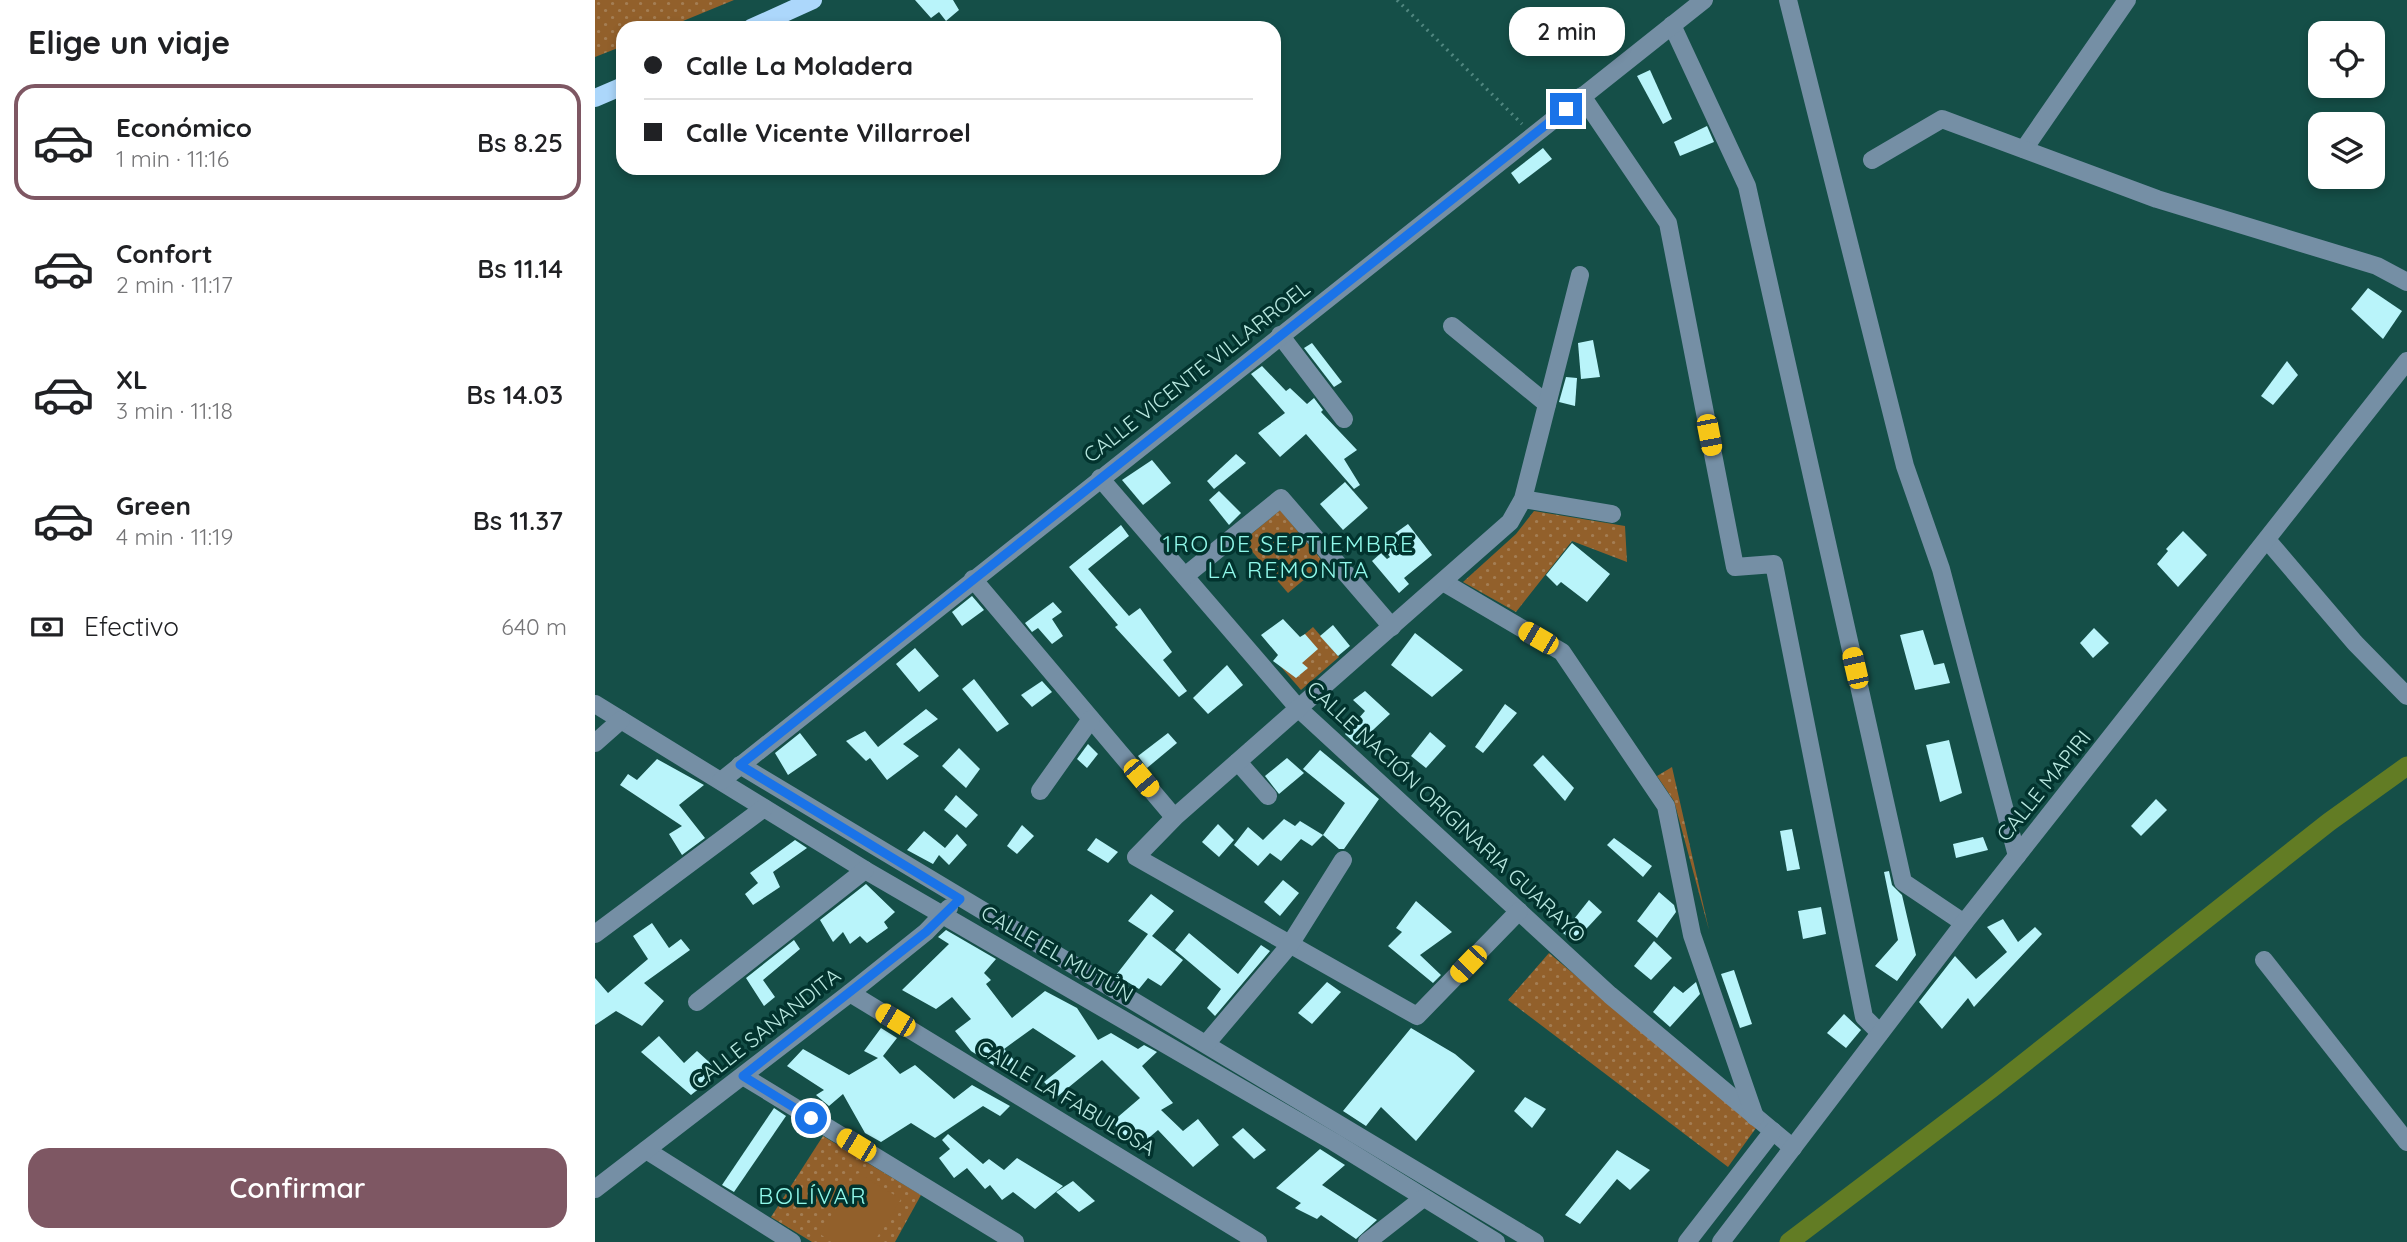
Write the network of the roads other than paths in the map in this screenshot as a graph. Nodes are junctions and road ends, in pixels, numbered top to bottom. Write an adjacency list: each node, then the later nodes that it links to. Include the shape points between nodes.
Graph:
1 (813, 0): 5 (main road)
2 (1704, 0): 6 (street, CALLE VICENTE VILLARROEL)
3 (1787, 0): 40 (street, via 1905,466 1941,569)
4 (2127, 0): 10 (street)
5 (766, 21)
6 (1672, 25): 8 (street, CALLE VICENTE VILLARROEL); 46 (street, via 1747,186 1903,882)
7 (616, 89): 9 (main road)
8 (1582, 96): 15 (street, CALLE VICENTE VILLARROEL); 52 (street, via 1668,223 1735,567 1774,564 1864,1017)
9 (595, 98)
10 (2024, 149): 11 (street, via 1942,119); 13 (street, via 2157,199 2377,265)
11 (1872, 160)
12 (1580, 275): 17 (street)
13 (2407, 282)
14 (1452, 326): 17 (street)
15 (1280, 335): 18 (street); 19 (street, CALLE VICENTE VILLARROEL)
16 (2407, 361): 22 (street, CALLE MAPIRI)
17 (1547, 404): 20 (street)
18 (1344, 419)
19 (1100, 478): 23 (street, CALLE NACIÓN ORIGINARIA GUARAYO); 24 (street, CALLE VICENTE VILLARROEL)
20 (1523, 499): 21 (street); 25 (street, via 1510,522)
21 (1612, 514)
22 (2268, 541): 27 (street); 40 (street, CALLE MAPIRI)
23 (1185, 576): 26 (street, via 1281,498); 29 (street, CALLE NACIÓN ORIGINARIA GUARAYO)
24 (973, 579): 30 (street); 34 (street, CALLE VICENTE VILLARROEL)
25 (1443, 582): 26 (street); 55 (street, via 1562,652 1666,806 1692,935)
26 (1392, 627): 29 (street)
27 (2407, 696)
28 (595, 704): 31 (street, CALLE EL MUTÚN)
29 (1299, 709): 33 (street); 44 (street, CALLE NACIÓN ORIGINARIA GUARAYO)
30 (1091, 719): 36 (street); 39 (street)
31 (621, 720): 32 (street); 35 (street, CALLE EL MUTÚN)
32 (595, 743)
33 (1238, 762): 37 (street); 39 (street)
34 (740, 765): 35 (street, CALLE VICENTE VILLARROEL); 43 (street, CALLE EL MUTÚN)
35 (720, 781): 38 (street, CALLE EL MUTÚN)
36 (1040, 791)
37 (1268, 796)
38 (764, 808): 42 (street, CALLE EL MUTÚN); 47 (street)
39 (1174, 817): 48 (street, via 1136,857)
40 (2017, 856): 46 (street, CALLE MAPIRI)
41 (1343, 860): 48 (street)
42 (865, 870): 45 (street, CALLE EL MUTÚN); 51 (street)
43 (960, 899): 45 (street, CALLE SANANDITA); 53 (street, CALLE EL MUTÚN)
44 (1519, 911): 48 (street, via 1417,1016); 55 (street, CALLE NACIÓN ORIGINARIA GUARAYO)
45 (943, 914): 50 (street, CALLE SANANDITA); 61 (street, CALLE EL MUTÚN)
46 (1964, 923): 52 (street, CALLE MAPIRI)
47 (595, 934)
48 (1289, 946): 53 (street)
49 (2264, 960): 57 (street)
50 (850, 993): 54 (street, CALLE SANANDITA); 64 (street, CALLE LA FABULOSA)
51 (697, 1002)
52 (1880, 1033): 58 (street, CALLE MAPIRI)
53 (1206, 1044): 67 (street, CALLE EL MUTÚN)
54 (743, 1076): 59 (street, CALLE SANANDITA); 63 (street)
55 (1755, 1117): 56 (street, CALLE NACIÓN ORIGINARIA GUARAYO)
56 (1773, 1131): 58 (street, CALLE NACIÓN ORIGINARIA GUARAYO); 68 (street)
57 (2407, 1142)
58 (1793, 1148): 69 (street, CALLE MAPIRI)
59 (646, 1150): 60 (street, CALLE SANANDITA); 62 (street)
60 (595, 1189)
61 (1422, 1199): 65 (street); 66 (street, CALLE EL MUTÚN)
62 (792, 1242)
63 (1015, 1242)
64 (1258, 1242)
65 (1367, 1242)
66 (1496, 1242)
67 (1535, 1242)
68 (1687, 1242)
69 (1721, 1242)

